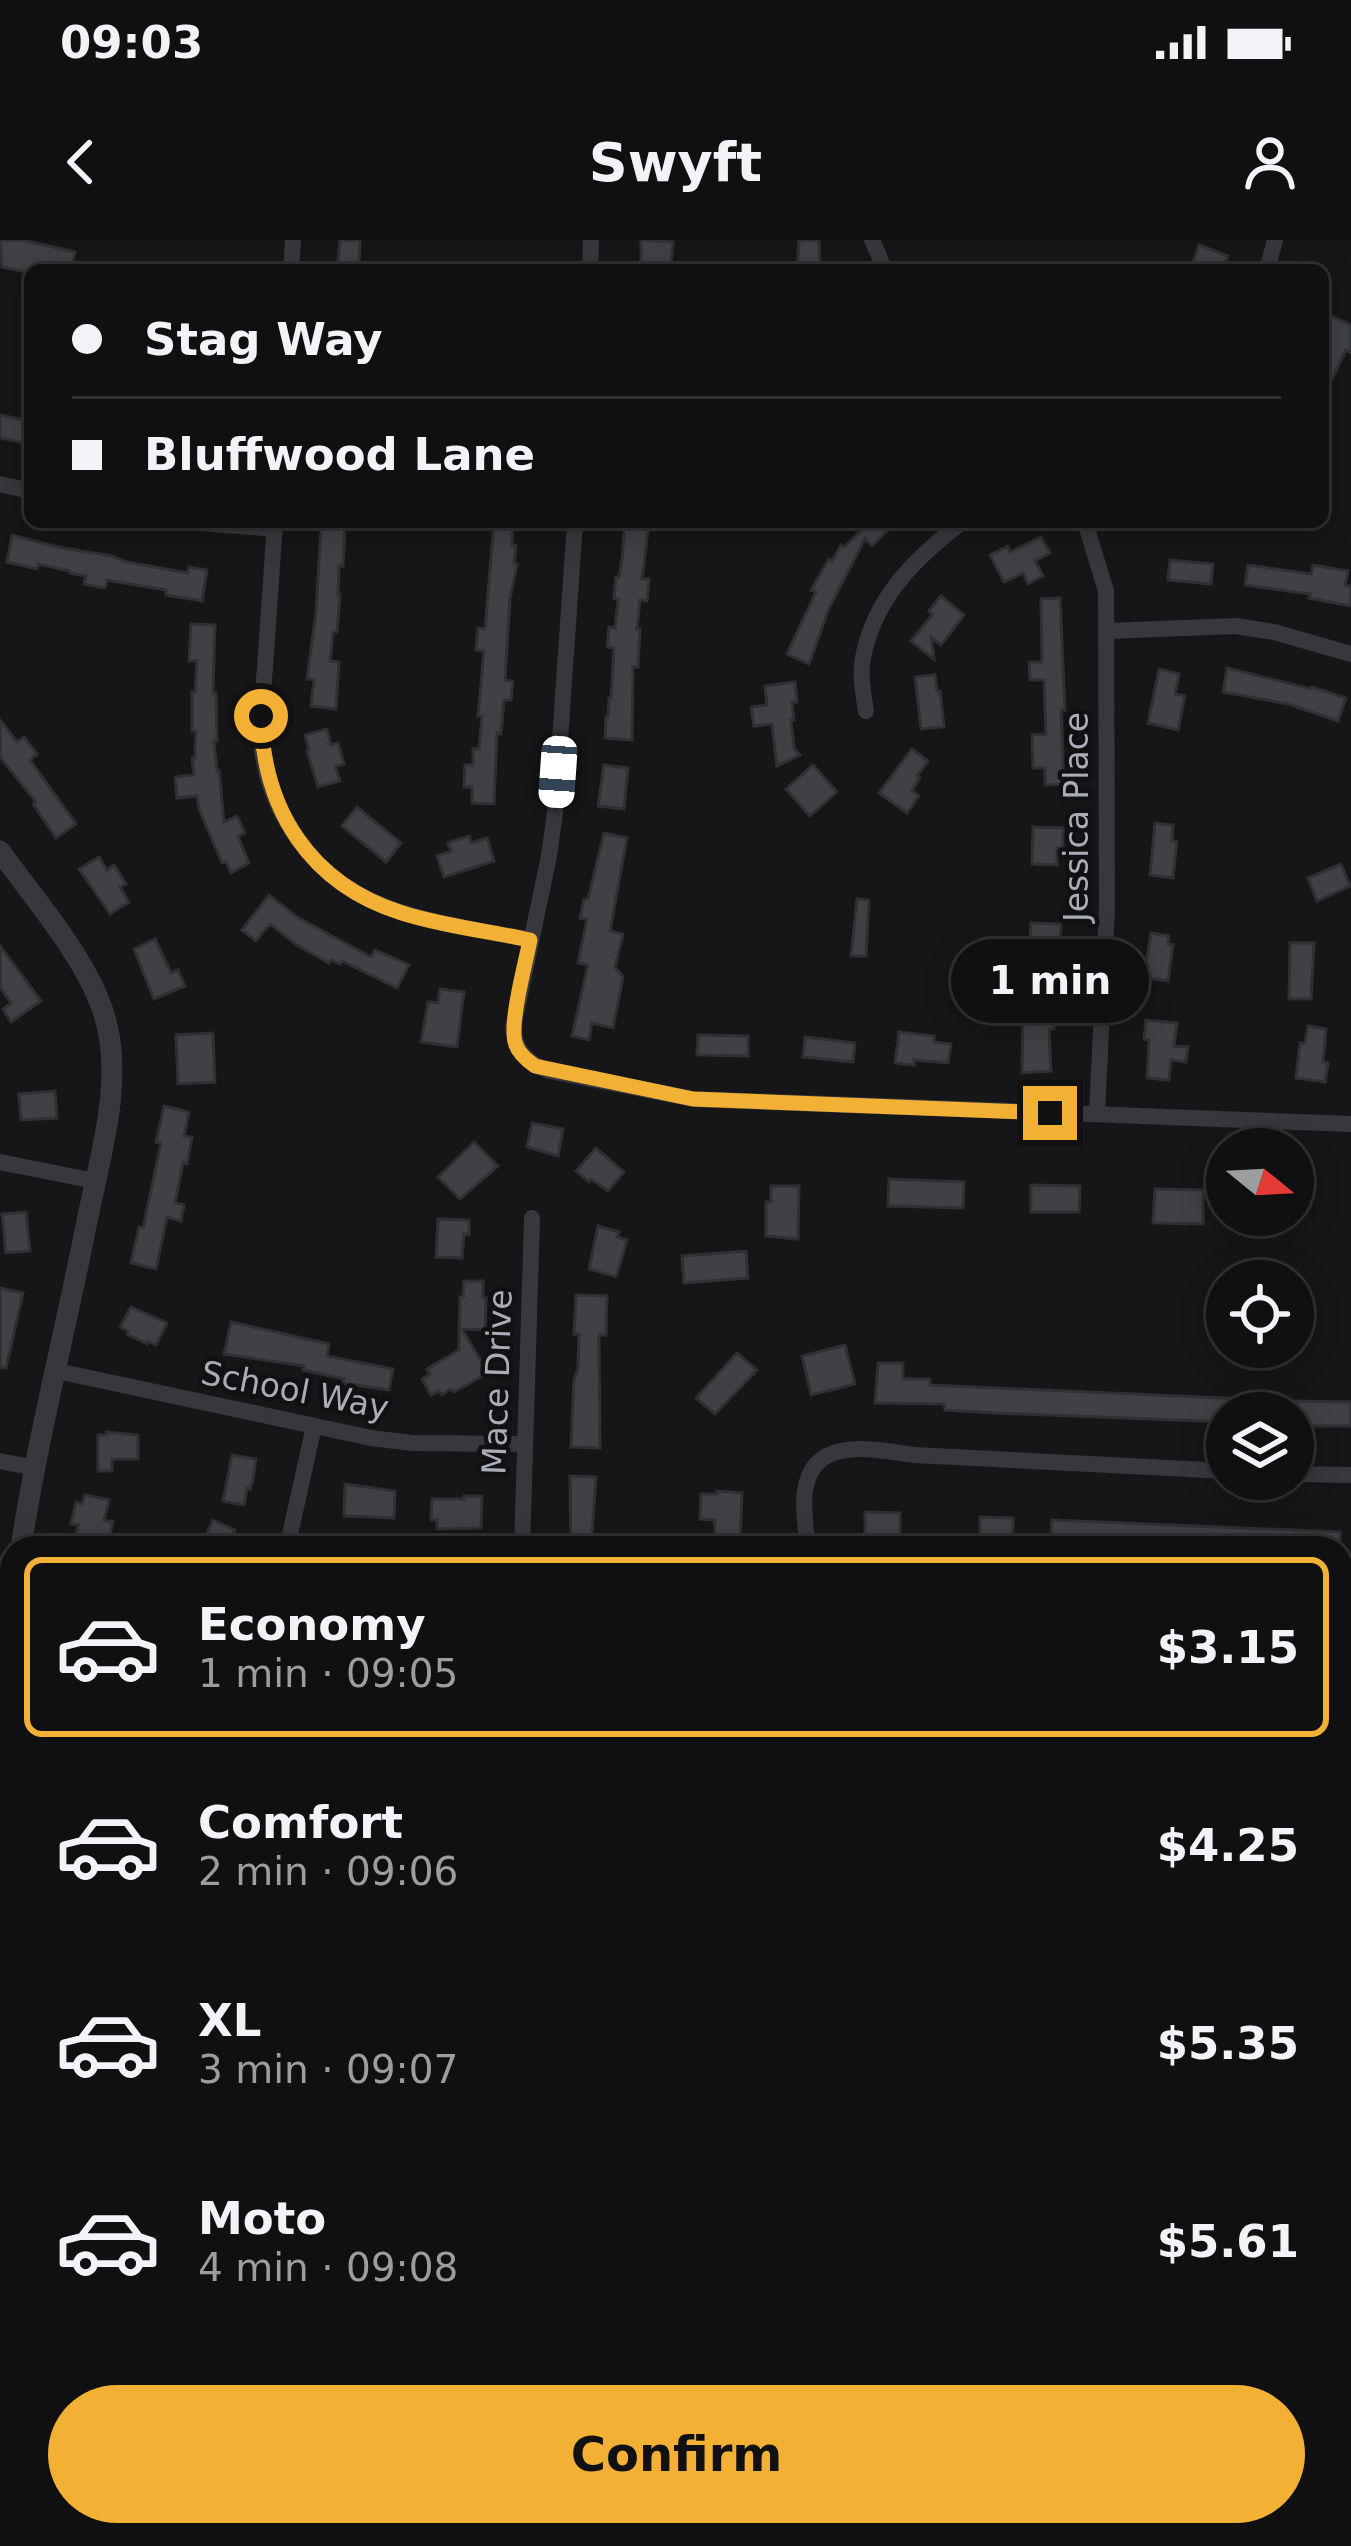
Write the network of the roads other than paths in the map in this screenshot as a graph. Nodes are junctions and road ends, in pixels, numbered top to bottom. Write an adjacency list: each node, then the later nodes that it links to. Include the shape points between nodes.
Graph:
1 (275, 528): 9 (street, via 262,749 294,835 337,881 368,900)
2 (574, 528): 9 (street, via 555,813)
3 (954, 528): 7 (street, via 923,552 883,604 861,667)
4 (1087, 528): 5 (street, Jessica Place, via 1106,591)
5 (1107, 631): 6 (street, via 1236,626); 10 (street, Jessica Place, via 1107,908)
6 (1351, 654)
7 (866, 711)
8 (0, 851): 13 (street, via 77,959 106,1023 114,1063)
9 (530, 940): 10 (street, via 513,1028 515,1044 535,1066 693,1099)
10 (1096, 1114): 11 (street)
11 (1351, 1124)
12 (0, 1162): 13 (street)
13 (95, 1181): 15 (street)
14 (532, 1218): 17 (street, Mace Drive)
15 (57, 1371): 16 (street, School Way); 19 (street)
16 (314, 1426): 17 (street, School Way, via 412,1443); 24 (street)
17 (524, 1444): 25 (street, Mace Drive)
18 (0, 1461): 19 (street)
19 (36, 1468): 23 (street)
20 (1206, 1471): 26 (street, via 835,1451 810,1472)
21 (1314, 1474): 22 (street)
22 (1351, 1475)
23 (23, 1536)
24 (290, 1536)
25 (522, 1536)
26 (807, 1536)

